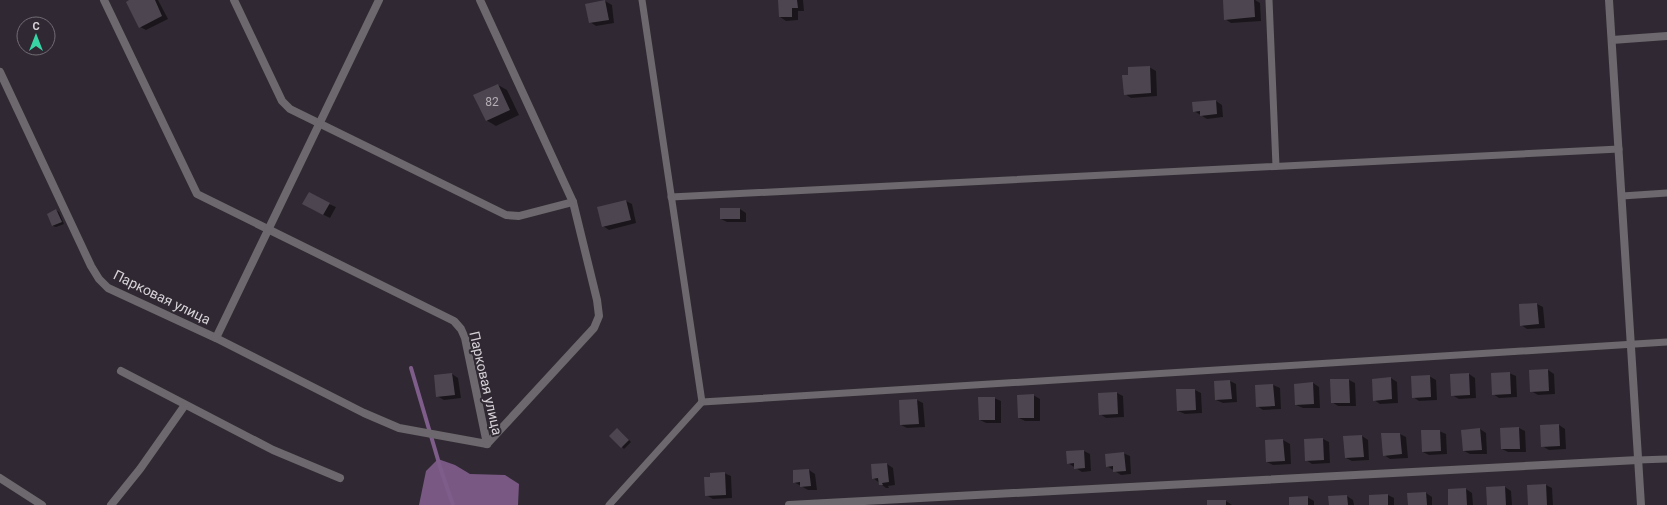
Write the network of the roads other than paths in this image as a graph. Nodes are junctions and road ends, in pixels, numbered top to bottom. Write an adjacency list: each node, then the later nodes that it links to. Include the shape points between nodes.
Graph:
1 (104, 0): 18 (street, Парковая улица, via 197,194)
2 (234, 0): 11 (street, via 282,101 290,109)
3 (379, 0): 11 (street)
4 (480, 0): 17 (street)
5 (642, 0): 16 (lane)
6 (1269, 0): 13 (lane)
7 (1609, 0): 9 (street)
8 (1667, 36): 9 (street)
9 (1612, 40): 12 (street)
10 (0, 72): 19 (street, Парковая улица, via 99,279 108,288)
11 (318, 124): 17 (street, via 506,215 519,216); 18 (street)
12 (1619, 149): 13 (lane); 15 (street)
13 (1276, 166): 16 (lane)
14 (1667, 193): 15 (lane)
15 (1622, 196): 21 (street)
16 (671, 197): 23 (lane)
17 (573, 202): 25 (street, via 599,316 594,328)
18 (269, 230): 19 (street); 25 (street, Парковая улица, via 454,321 465,338)
19 (216, 338): 25 (street, Парковая улица, via 399,428)
20 (1667, 342): 21 (lane)
21 (1631, 344): 23 (lane); 27 (street)
22 (121, 371): 24 (street)
23 (702, 402): 32 (lane)
24 (185, 405): 29 (street, via 273,450); 31 (street, via 140,470)
25 (487, 444)
26 (1667, 459): 27 (lane)
27 (1638, 460): 33 (street); 34 (street)
28 (0, 478): 30 (street)
29 (340, 478)
30 (42, 505)
31 (111, 505)
32 (609, 505)
33 (789, 505)
34 (1641, 505)

